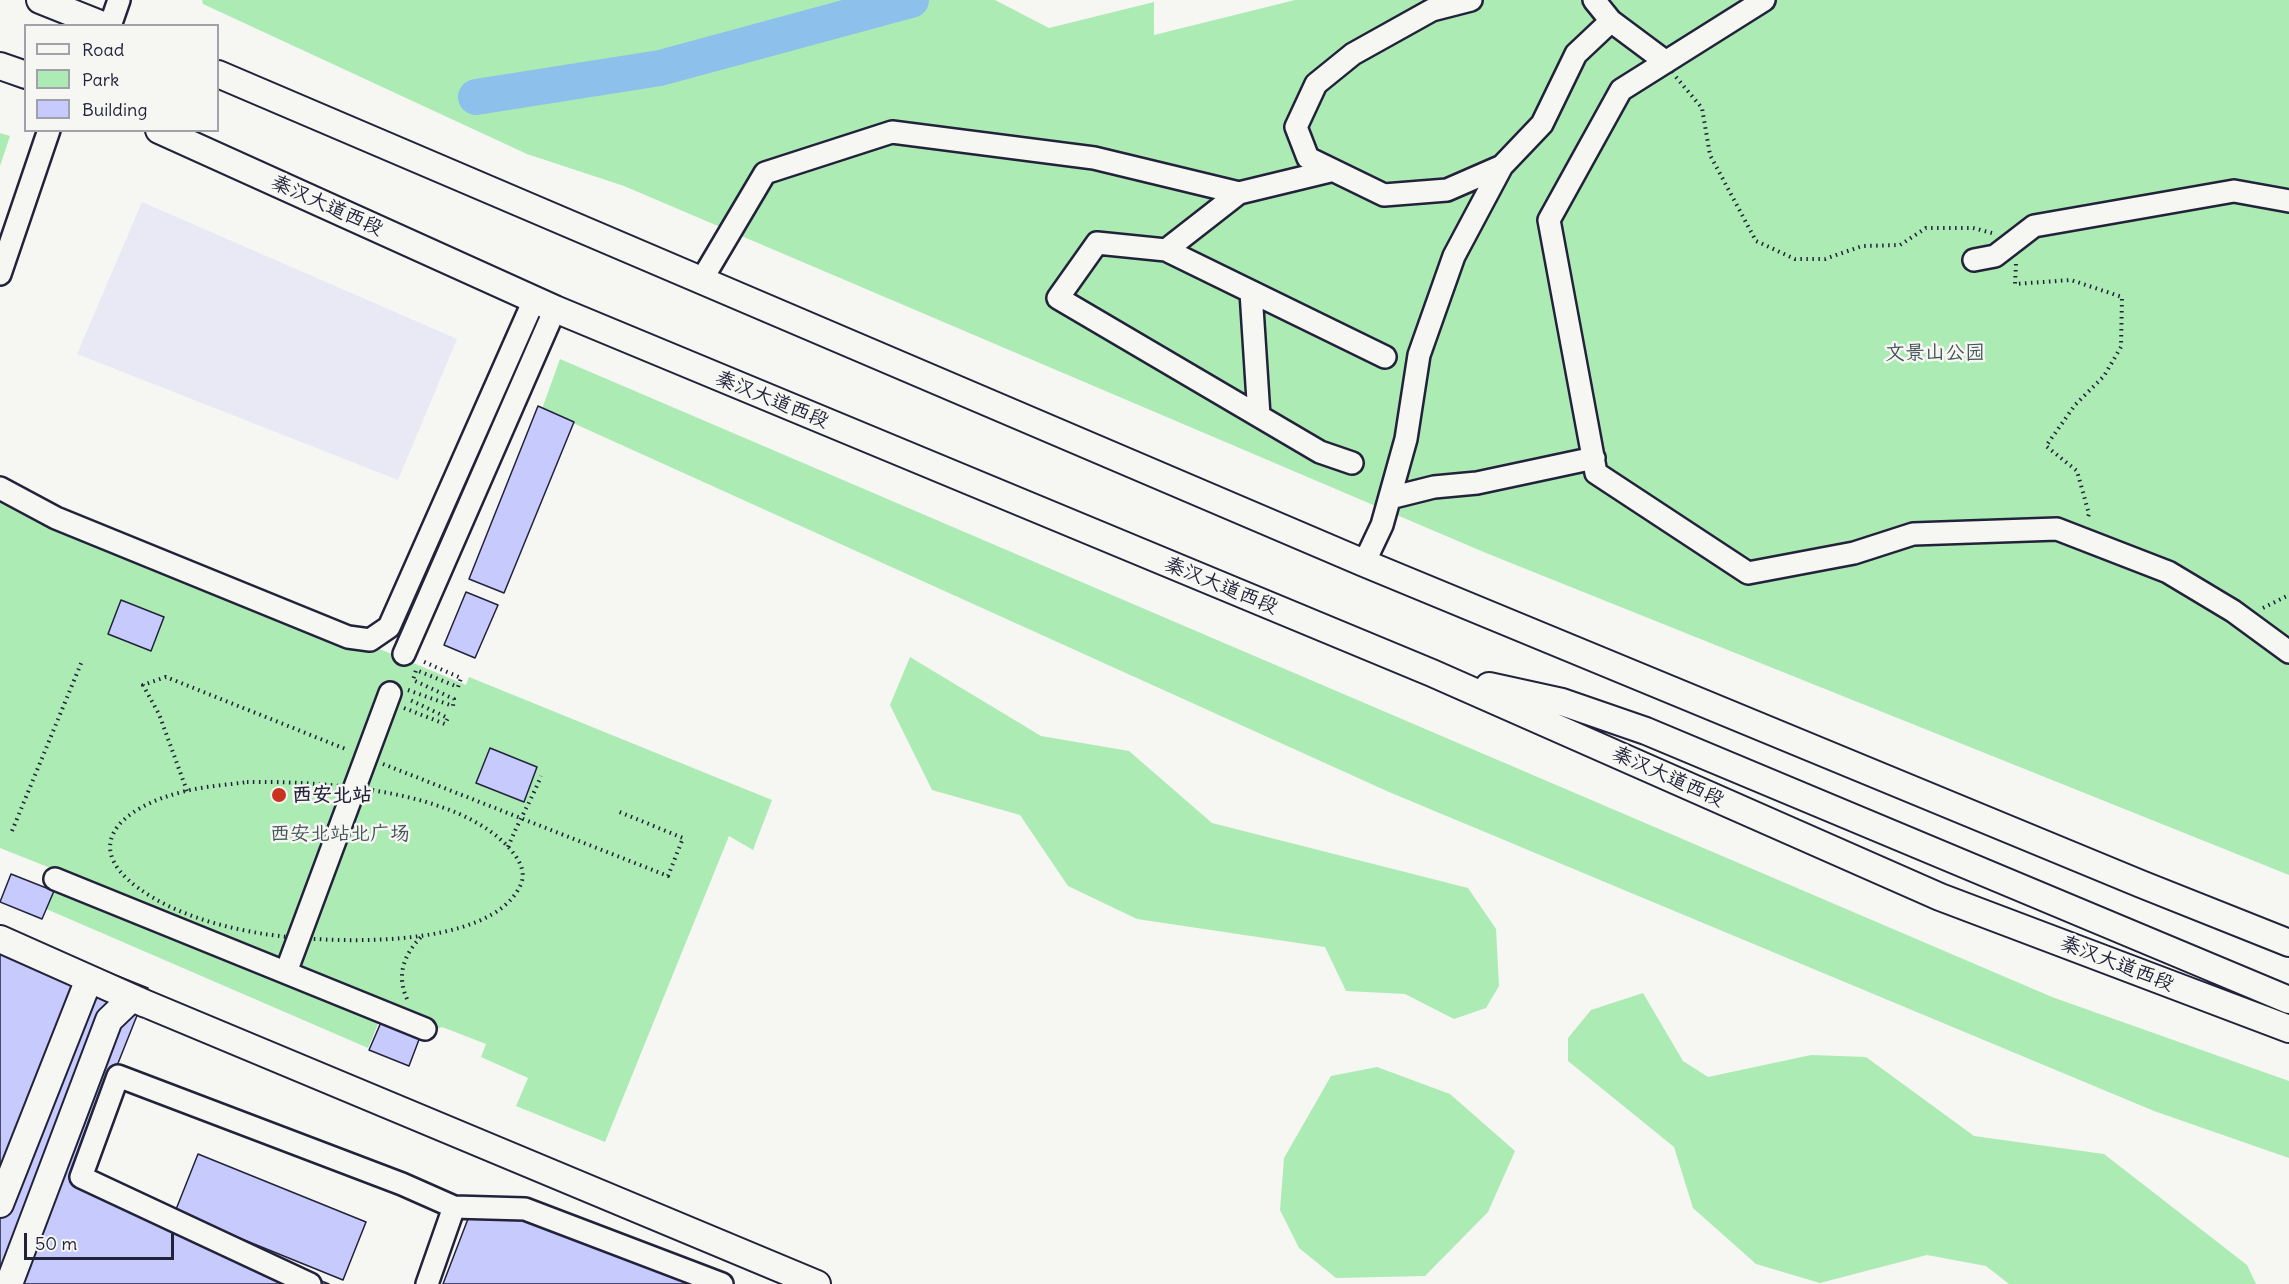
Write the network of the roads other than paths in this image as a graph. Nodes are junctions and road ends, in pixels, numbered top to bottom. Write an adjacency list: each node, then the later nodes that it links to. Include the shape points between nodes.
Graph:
1 (40, 0): 6 (main road)
2 (119, 0): 9 (street)
3 (1471, 0): 18 (street, via 1432,10 1353,54 1316,84 1296,127 1308,158)
4 (1594, 0): 7 (street)
5 (1764, 0): 10 (street)
6 (71, 12): 8 (main road)
7 (1611, 21): 10 (street); 17 (street, via 1576,54 1542,124)
8 (100, 24)
9 (111, 24)
10 (1666, 62): 30 (street, via 1621,90 1549,220)
11 (0, 66): 12 (main road)
12 (24, 74)
13 (219, 74): 25 (main road)
14 (36, 132): 21 (street)
15 (48, 132): 24 (street)
16 (163, 132): 27 (main road, 秦汉大道西段)
17 (1502, 166): 18 (street, via 1447,190 1384,195); 33 (street, via 1454,256 1419,355 1407,439)
18 (1330, 171): 19 (street)
19 (1239, 193): 22 (street); 25 (street, via 1094,158 892,132 765,173)
20 (2289, 201): 23 (street, via 2234,192 2034,226 1995,256)
21 (0, 233)
22 (1166, 250): 26 (street); 29 (street, via 1097,243 1058,298)
23 (1974, 260)
24 (0, 274)
25 (701, 281): 34 (main road)
26 (1251, 292): 28 (street); 29 (street)
27 (544, 304): 32 (street, via 389,627 370,640 348,637 56,518); 36 (street); 37 (main road, 秦汉大道西段)
28 (1385, 357)
29 (1259, 416): 31 (street, via 1320,452)
30 (1594, 458): 33 (street); 35 (street, via 1596,473 1748,573 1854,553 1913,534 2057,529 2168,572 2233,611)
31 (1352, 463)
32 (0, 488)
33 (1390, 498): 34 (street)
34 (1364, 562): 41 (main road)
35 (2289, 652)
36 (404, 654)
37 (1432, 673): 44 (main road, via 1562,702 1646,730); 47 (main road, 秦汉大道西段, via 1940,897)
38 (389, 698): 42 (street)
39 (55, 879): 42 (street)
40 (0, 939): 43 (main road)
41 (2289, 943)
42 (286, 972): 46 (street)
43 (89, 979): 45 (main road); 48 (main road)
44 (2289, 1000)
45 (188, 1022): 51 (main road, via 132,998 109,1020); 56 (main road)
46 (425, 1029)
47 (2289, 1029)
48 (0, 1204)
49 (454, 1207): 50 (street); 52 (street, via 118,1076 81,1177); 53 (street)
50 (525, 1209): 54 (street); 55 (street)
51 (9, 1284)
52 (310, 1284)
53 (427, 1284)
54 (706, 1284)
55 (722, 1284)
56 (817, 1284)

